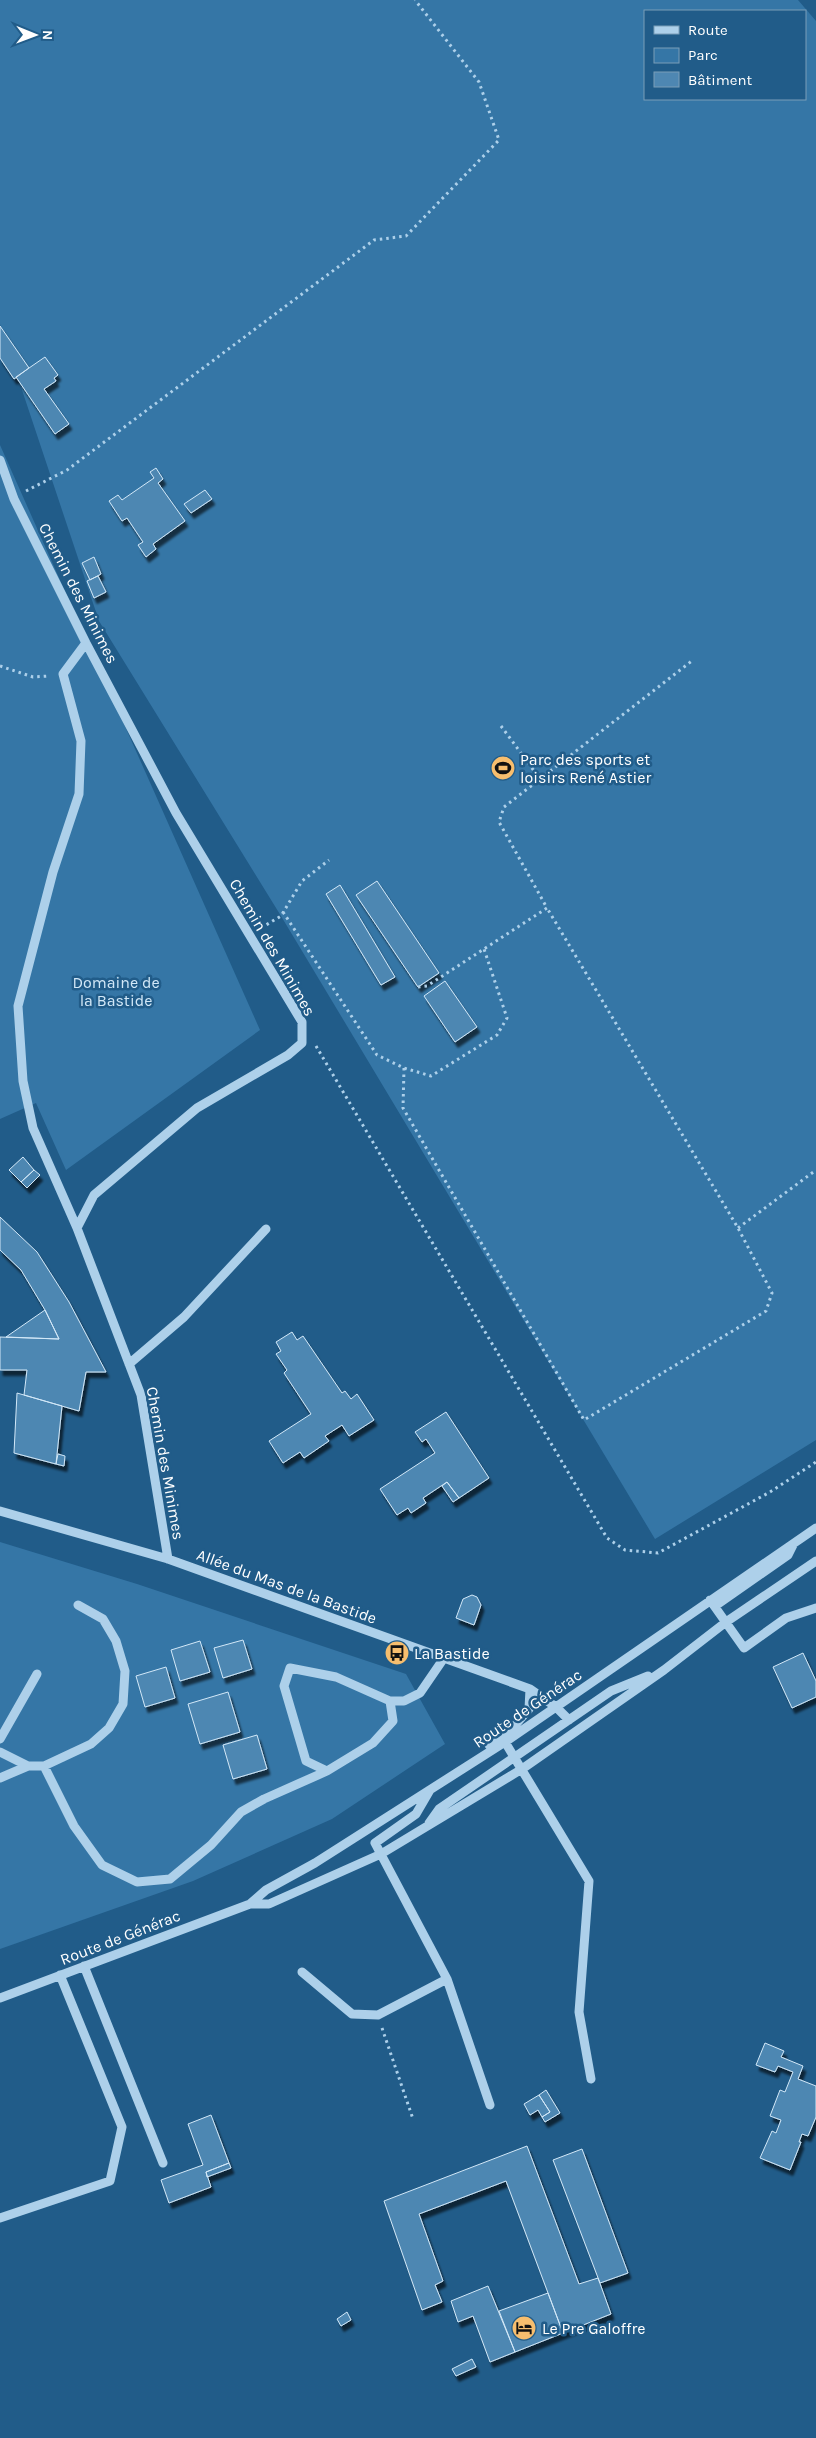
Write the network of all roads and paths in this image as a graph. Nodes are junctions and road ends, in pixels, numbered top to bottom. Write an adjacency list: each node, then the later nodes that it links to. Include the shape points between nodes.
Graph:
1 (415, 0): 3 (path, via 479,82 499,140 406,236 374,240 67,470)
2 (0, 460): 3 (street, Chemin des Minimes)
3 (14, 499): 4 (street, Chemin des Minimes)
4 (86, 643): 7 (street); 13 (street, Chemin des Minimes, via 176,813)
5 (694, 660): 9 (path)
6 (0, 666): 7 (path, via 33,678)
7 (63, 674): 19 (street, via 81,741 80,794 53,872 18,1006 22,1081 33,1128)
8 (502, 726): 9 (path)
9 (540, 779): 11 (path, via 504,807 500,822)
10 (329, 860): 12 (path, via 302,880)
11 (547, 908): 14 (path); 20 (path)
12 (283, 912): 13 (path); 17 (path, via 377,1055)
13 (250, 934): 16 (street, Chemin des Minimes)
14 (484, 949): 15 (path, via 427,986); 17 (path, via 507,1018 497,1035 431,1076)
15 (418, 987)
16 (302, 1022): 19 (street, Chemin des Minimes, via 302,1043 197,1108 94,1196); 23 (path, via 607,1538 625,1550 658,1553 770,1492)
17 (404, 1068): 20 (path, via 402,1108 584,1420 766,1311 772,1293)
18 (816, 1170): 20 (path)
19 (77, 1228): 22 (street, Chemin des Minimes)
20 (738, 1228)
21 (266, 1229): 22 (street, via 184,1317)
22 (129, 1364): 26 (street, Chemin des Minimes, via 141,1395)
23 (816, 1462)
24 (0, 1510): 26 (street, Allée du Mas de la Bastide)
25 (816, 1528): 28 (street, Route de Générac)
26 (168, 1559): 32 (street, Allée du Mas de la Bastide)
27 (816, 1561): 31 (street, Route de Générac)
28 (712, 1603): 31 (street); 37 (street, Route de Générac)
29 (78, 1605): 44 (street, via 103,1619 116,1642 125,1671 123,1704 109,1728 91,1744)
30 (816, 1608): 31 (street, via 786,1618 744,1648)
31 (726, 1622): 33 (street, Route de Générac)
32 (444, 1658): 35 (street, Allée du Mas de la Bastide); 36 (street, via 420,1693 404,1701)
33 (664, 1670): 38 (street, via 611,1691); 45 (street, Route de Générac)
34 (37, 1674): 39 (street)
35 (530, 1689): 37 (street, Allée du Mas de la Bastide); 51 (street, via 529,1709 510,1731 350,1835)
36 (390, 1701): 46 (street, via 393,1721 373,1743); 46 (street, via 336,1677 290,1668 284,1686 306,1761)
37 (556, 1707): 38 (street, Allée du Mas de la Bastide); 40 (street, Route de Générac)
38 (569, 1720): 42 (street)
39 (0, 1739)
40 (504, 1742): 42 (street); 48 (street, Route de Générac)
41 (0, 1752): 43 (street)
42 (514, 1758): 45 (street); 49 (street, via 439,1809)
43 (28, 1766): 44 (street); 47 (street)
44 (44, 1766): 46 (street, via 74,1826 102,1865 137,1882 170,1879 211,1845 241,1812)
45 (522, 1769): 49 (street, Route de Générac); 59 (street, via 589,1881 579,2012)
46 (327, 1771)
47 (0, 1778)
48 (431, 1788): 50 (street, via 416,1814 375,1843); 51 (street, Route de Générac)
49 (426, 1827): 50 (street, Route de Générac)
50 (380, 1854): 52 (street, Route de Générac, via 269,1904); 56 (street)
51 (315, 1863): 52 (street, Route de Générac, via 266,1890)
52 (250, 1904): 53 (street, Route de Générac)
53 (84, 1966): 55 (street, Route de Générac); 62 (street)
54 (302, 1972): 58 (street, via 352,2014)
55 (60, 1975): 57 (street, Route de Générac); 63 (street, via 122,2127 110,2180)
56 (447, 1979): 58 (street); 60 (street)
57 (0, 1998)
58 (378, 2015): 61 (path)
59 (591, 2080)
60 (490, 2105)
61 (413, 2119)
62 (163, 2163)
63 (0, 2218)

